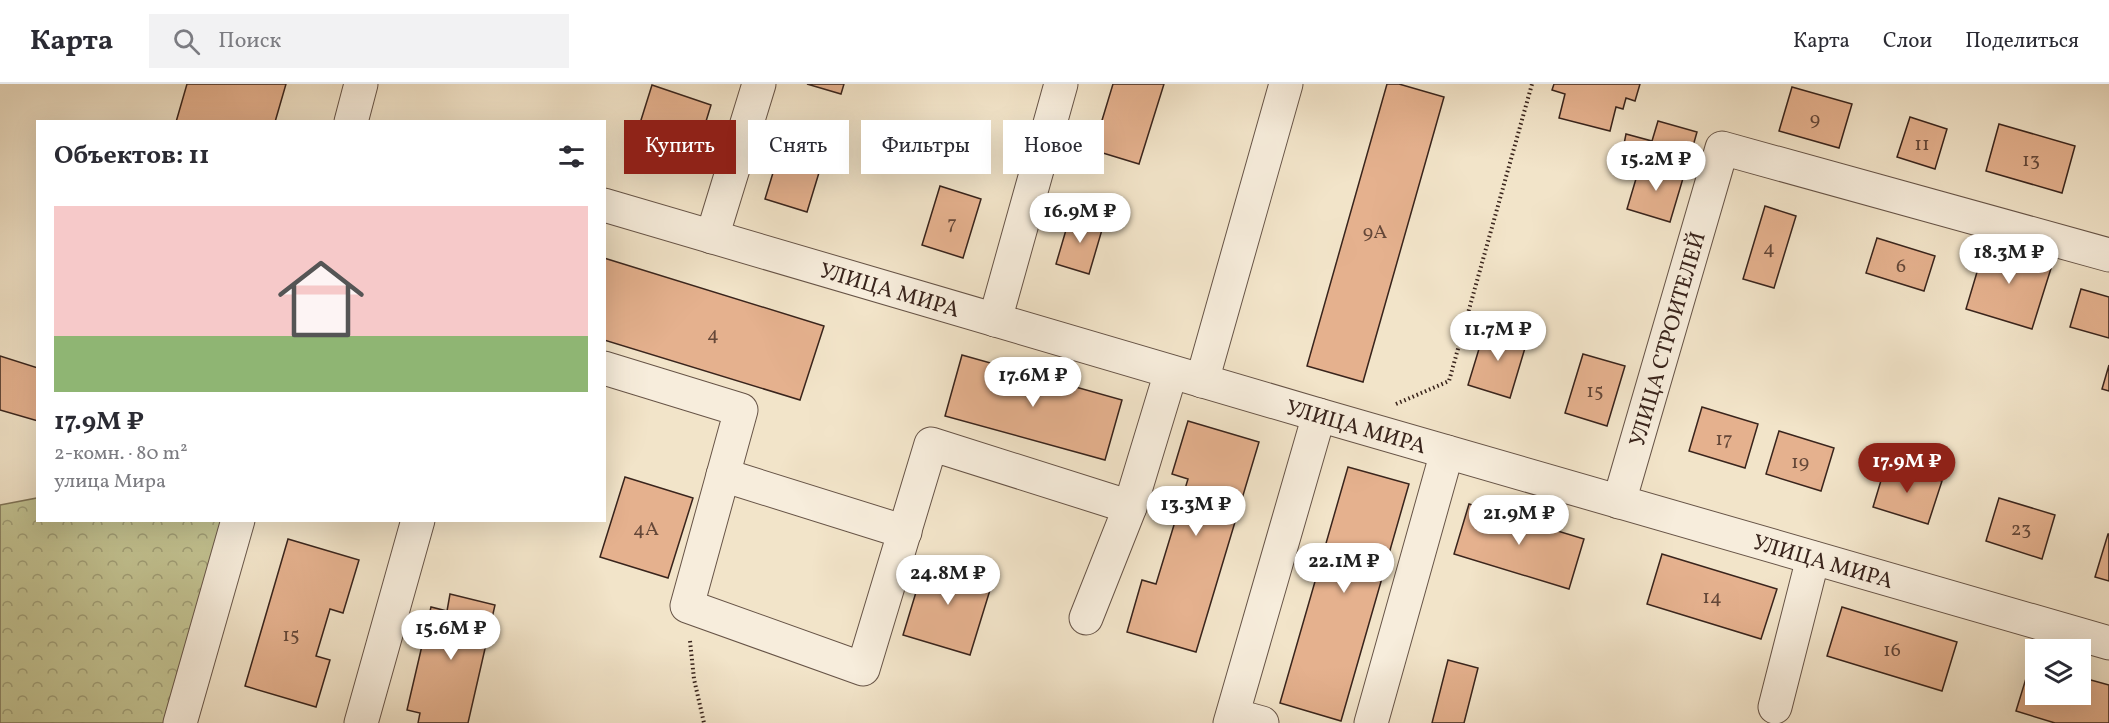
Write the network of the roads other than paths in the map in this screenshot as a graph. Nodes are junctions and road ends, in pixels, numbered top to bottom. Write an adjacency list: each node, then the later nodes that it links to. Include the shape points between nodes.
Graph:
1 (362, 84): 5 (street)
2 (759, 84): 7 (street)
3 (1061, 84): 9 (street)
4 (1286, 84): 12 (street)
5 (352, 120)
6 (606, 206): 7 (street, УЛИЦА МИРА)
7 (712, 237): 9 (street, УЛИЦА МИРА)
8 (2109, 255): 16 (street, УЛИЦА СТРОИТЕЛЕЙ, via 1722,148)
9 (995, 320): 11 (street, УЛИЦА МИРА)
10 (606, 369): 15 (street, via 741,410)
11 (1171, 372): 12 (street, УЛИЦА МИРА); 17 (street)
12 (1202, 381): 13 (street, УЛИЦА МИРА)
13 (1319, 415): 14 (street, УЛИЦА МИРА); 25 (street)
14 (1447, 452): 16 (street, УЛИЦА МИРА); 28 (street)
15 (723, 475): 20 (street); 20 (street, via 687,606 863,669)
16 (1619, 502): 21 (street, УЛИЦА МИРА)
17 (1130, 507): 20 (street, via 931,444); 22 (street)
18 (237, 522): 26 (street)
19 (417, 522): 27 (street)
20 (905, 532)
21 (1813, 558): 23 (street, УЛИЦА МИРА); 24 (street)
22 (1086, 618)
23 (2109, 643)
24 (1774, 707)
25 (1242, 720)
26 (180, 723)
27 (361, 723)
28 (1371, 723)

